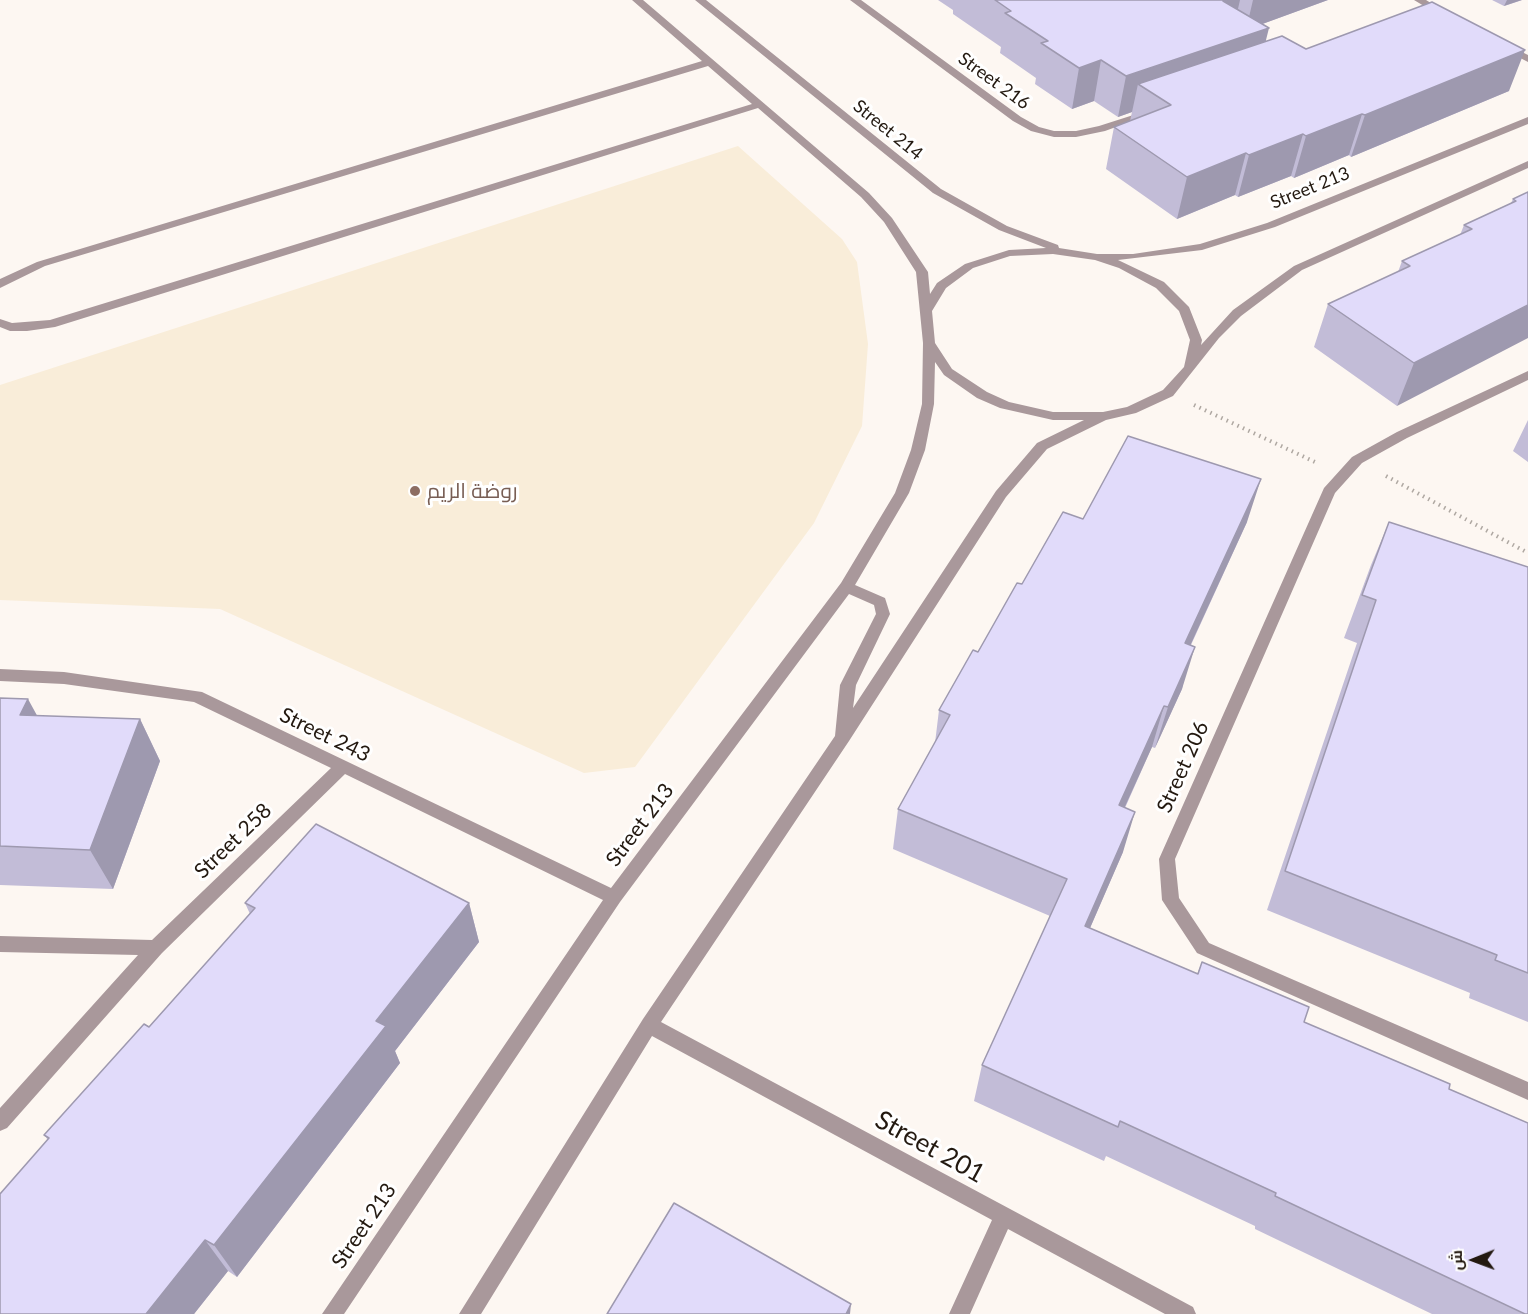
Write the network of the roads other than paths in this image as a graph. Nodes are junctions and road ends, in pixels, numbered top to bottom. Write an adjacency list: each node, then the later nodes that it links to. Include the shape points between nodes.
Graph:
1 (637, 0): 10 (street)
2 (700, 0): 15 (street, Street 214, via 938,191 1003,228)
3 (855, 0): 12 (street, Street 216, via 1035,129 1076,134)
4 (1419, 0): 5 (street)
5 (1435, 9): 6 (street); 7 (street)
6 (1424, 14)
7 (1456, 20)
8 (1497, 43): 9 (street)
9 (1528, 59)
10 (710, 62): 11 (street); 17 (street, via 41,264)
11 (761, 104): 18 (street, via 888,220 922,272); 19 (street, via 51,324 10,327)
12 (1157, 110)
13 (1528, 120): 16 (street, Street 213, via 1232,238 1165,254)
14 (1528, 164): 21 (street, via 1298,268 1237,313)
15 (1074, 254): 16 (street); 18 (street, via 1010,253 969,266 941,286)
16 (1098, 257): 21 (street, via 1160,285 1185,310 1196,340)
17 (0, 284)
18 (926, 311): 20 (street, Street 213)
19 (0, 323)
20 (929, 343): 23 (street, via 948,372 1005,405 1053,416); 24 (street, Street 213, via 928,404 918,450 902,494)
21 (1190, 368): 23 (street, via 1168,393 1131,410)
22 (1528, 375): 32 (street, Street 206, via 1356,460 1329,491 1167,859 1171,900 1203,948)
23 (1103, 416): 26 (street, via 1042,446 1021,469)
24 (846, 587): 26 (street, via 880,602 883,614 848,685); 28 (street, Street 213)
25 (0, 675): 27 (street, Street 243, via 64,678 197,696)
26 (843, 737): 31 (street)
27 (342, 767): 28 (street, Street 243); 30 (street, Street 258)
28 (614, 897): 35 (street, Street 213)
29 (0, 945): 30 (street)
30 (156, 948): 33 (street, Street 258)
31 (649, 1025): 34 (street, Street 201); 36 (street)
32 (1528, 1091)
33 (0, 1122)
34 (1003, 1217): 37 (street); 38 (street, Street 201)
35 (332, 1314)
36 (468, 1314)
37 (959, 1314)
38 (1186, 1314)

